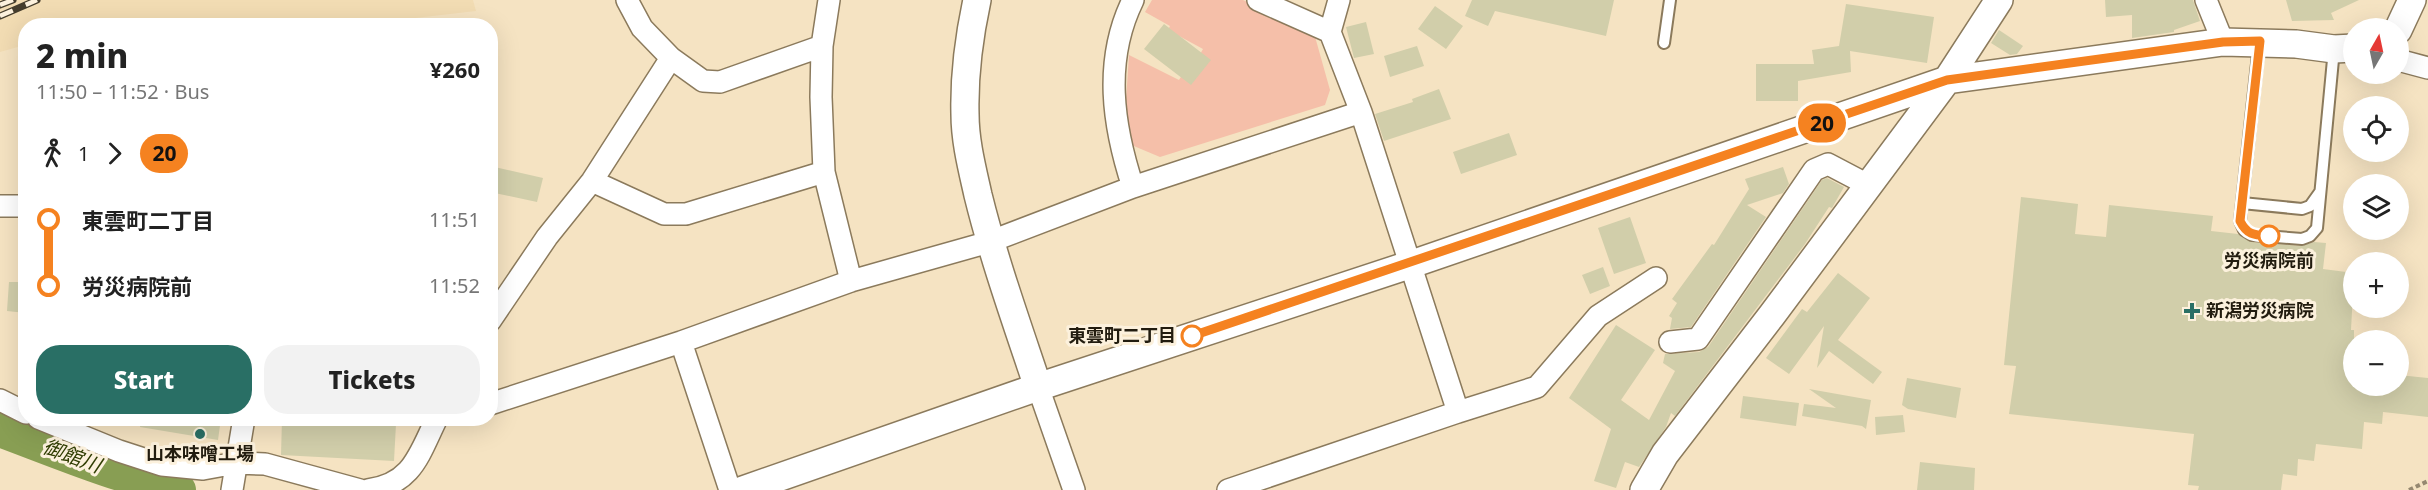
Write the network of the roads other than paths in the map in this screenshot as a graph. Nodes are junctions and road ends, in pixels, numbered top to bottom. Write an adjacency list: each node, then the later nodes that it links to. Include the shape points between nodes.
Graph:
1 (628, 0): 19 (street, via 642,28)
2 (829, 0): 16 (street)
3 (977, 0): 32 (street, via 969,39 964,115)
4 (1133, 0): 27 (street, via 1117,47 1114,93 1117,133)
5 (1258, 0): 12 (street)
6 (1339, 0): 12 (street)
7 (1670, 0): 15 (lane)
8 (1999, 0): 22 (street)
9 (2206, 0): 14 (street)
10 (2412, 0): 11 (street)
11 (2404, 18)
12 (1330, 32): 23 (street)
13 (2260, 41): 14 (street); 17 (street); 29 (lane)
14 (2223, 42): 22 (street)
15 (1664, 43)
16 (822, 46): 19 (street, via 720,82 703,81); 24 (street)
17 (2343, 49)
18 (2343, 55): 28 (lane)
19 (671, 58): 25 (street)
20 (2409, 63): 21 (street)
21 (2428, 68)
22 (1947, 80): 26 (street); 33 (street)
23 (1361, 112): 27 (street); 33 (street)
24 (824, 172): 25 (street, via 686,214 664,214); 35 (street)
25 (592, 181): 36 (street, via 547,237)
26 (1868, 185): 38 (street, via 1828,164 1814,170 1698,339); 54 (street, via 1665,454)
27 (1133, 187): 32 (street)
28 (2322, 189): 29 (lane, via 2310,206 2302,209); 29 (lane, via 2317,228 2302,239 2252,235 2240,221)
29 (2242, 204)
30 (0, 206): 31 (street)
31 (18, 206)
32 (989, 242): 35 (street); 39 (street)
33 (1409, 265): 39 (street); 43 (street)
34 (1656, 278): 43 (street, via 1598,316 1537,387)
35 (851, 281): 37 (street)
36 (498, 309)
37 (681, 342): 41 (street); 50 (street)
38 (1670, 342)
39 (1038, 387): 51 (street); 52 (street)
40 (0, 400): 42 (street)
41 (498, 401)
42 (18, 409)
43 (1458, 412): 53 (street)
44 (58, 426): 47 (street, via 162,465)
45 (243, 426): 47 (street)
46 (433, 426): 49 (street, via 419,459 403,477 386,488)
47 (235, 475): 48 (street, via 265,464)
48 (360, 490)
49 (368, 490)
50 (730, 490)
51 (743, 490)
52 (1074, 490)
53 (1228, 490)
54 (1644, 490)

